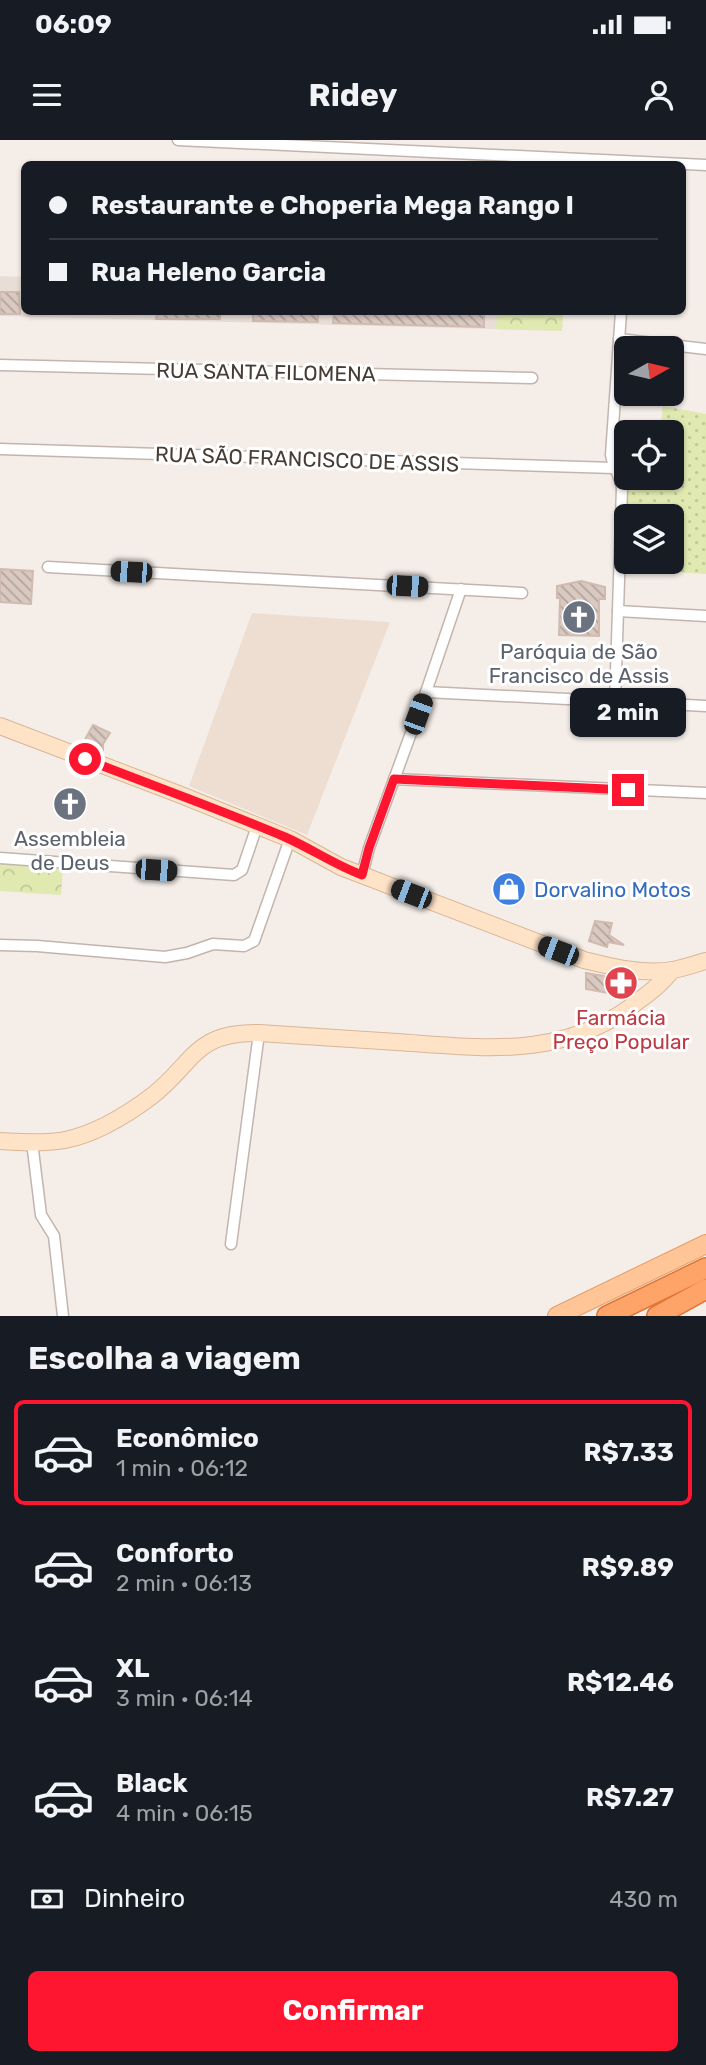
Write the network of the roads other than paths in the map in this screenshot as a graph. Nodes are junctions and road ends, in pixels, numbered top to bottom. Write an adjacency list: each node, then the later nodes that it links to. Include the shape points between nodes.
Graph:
1 (178, 140): 2 (street)
2 (593, 161)
3 (686, 164): 4 (street)
4 (706, 165)
5 (621, 315): 6 (street)
6 (619, 336)
7 (684, 346): 8 (street)
8 (706, 349)
9 (0, 365): 10 (street, RUA SANTA FILOMENA)
10 (532, 378)
11 (614, 406): 13 (street)
12 (0, 449): 13 (street, RUA SÃO FRANCISCO DE ASSIS)
13 (614, 468)
14 (622, 490): 18 (street)
15 (48, 567): 16 (street)
16 (461, 589): 17 (street); 20 (street)
17 (522, 593)
18 (618, 611): 19 (street); 21 (street)
19 (706, 616)
20 (426, 692): 21 (street); 24 (street)
21 (615, 702): 22 (street)
22 (706, 706)
23 (0, 726): 26 (street)
24 (394, 779): 25 (street); 29 (street)
25 (706, 793)
26 (257, 826): 27 (street); 28 (street, via 242,870 234,875)
27 (289, 839): 29 (street); 30 (street, via 254,941 244,946 213,944 165,957)
28 (0, 858)
29 (362, 875): 33 (street, via 584,960)
30 (0, 945)
31 (706, 961): 32 (street)
32 (672, 970): 33 (street); 34 (street)
33 (646, 971): 34 (street)
34 (642, 998): 35 (street, via 619,1016 582,1034 527,1047 485,1049)
35 (259, 1033): 37 (street, via 228,1035 207,1043 155,1093 114,1120 67,1140); 38 (street)
36 (0, 1141): 37 (street)
37 (32, 1142): 42 (street, via 41,1215 54,1236)
38 (231, 1244)
39 (706, 1244): 43 (main road)
40 (706, 1268): 44 (highway)
41 (706, 1289): 45 (highway)
42 (63, 1316)
43 (557, 1316)
44 (607, 1316)
45 (657, 1316)

